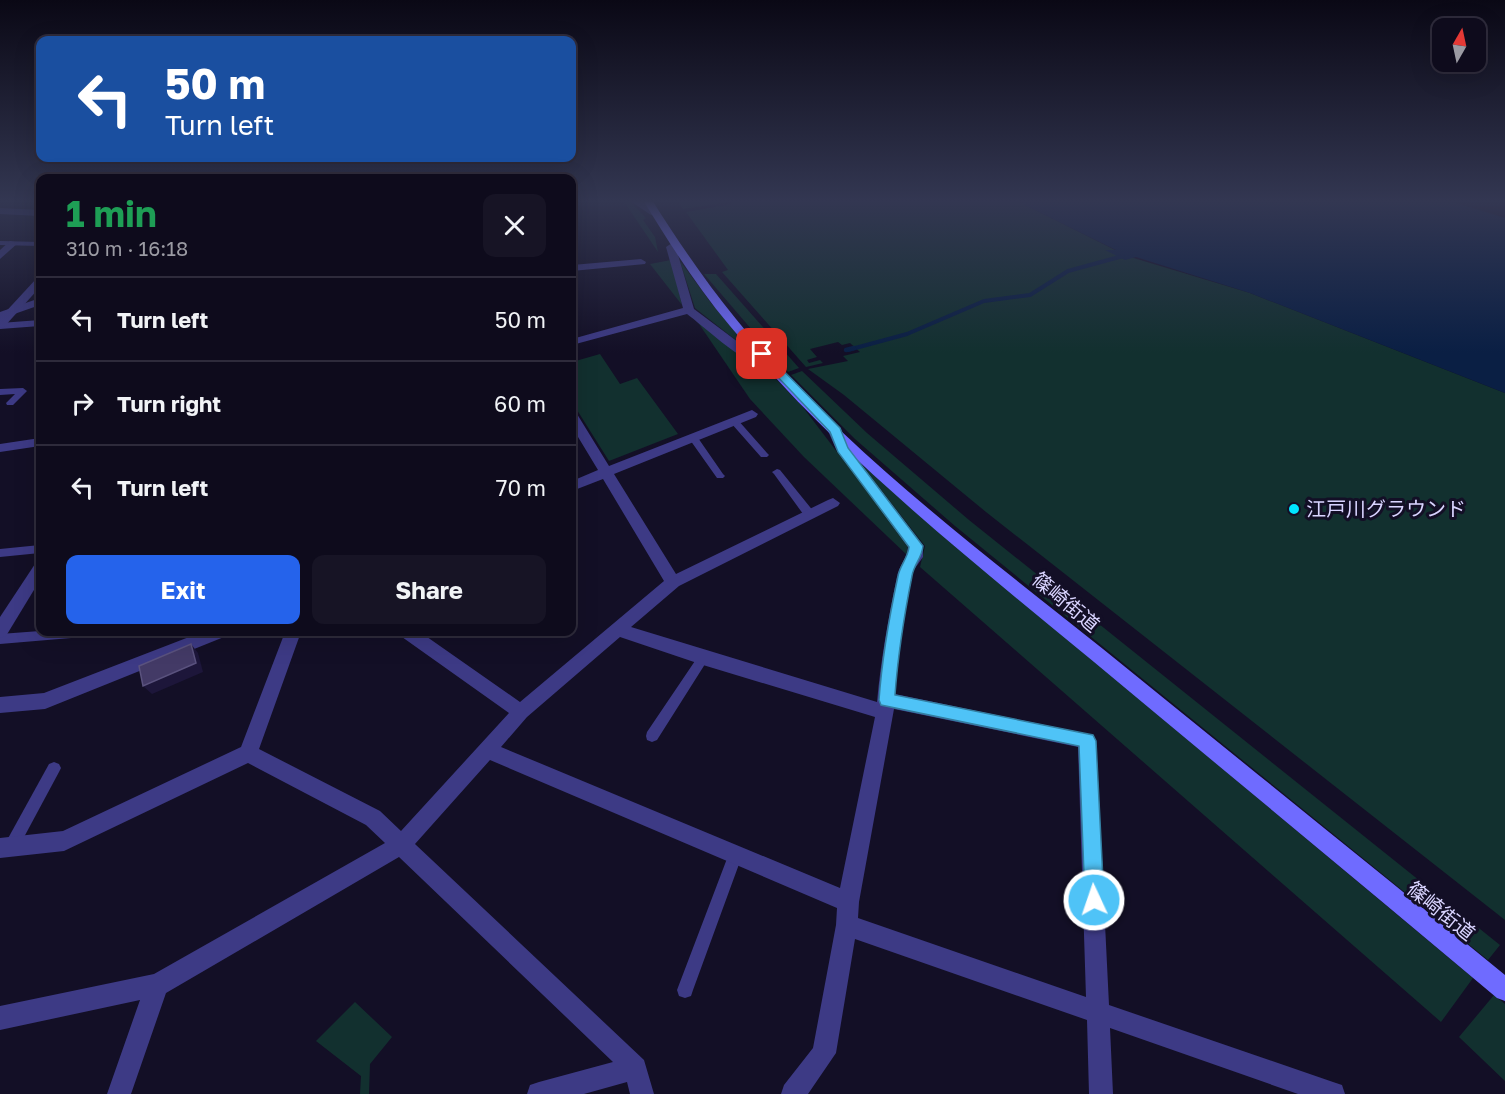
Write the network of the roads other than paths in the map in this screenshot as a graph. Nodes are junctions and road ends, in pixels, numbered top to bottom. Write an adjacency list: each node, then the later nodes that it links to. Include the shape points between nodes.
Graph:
1 (672, 251): 7 (street)
2 (680, 251): 13 (main road, 篠崎街道)
3 (641, 262): 4 (street)
4 (576, 268)
5 (36, 286): 8 (street)
6 (36, 303): 8 (street)
7 (689, 310): 12 (street); 13 (street, via 754,360)
8 (14, 311): 9 (street); 11 (street)
9 (0, 316)
10 (36, 323): 11 (street)
11 (0, 325)
12 (576, 341)
13 (774, 367): 19 (main road, 篠崎街道)
14 (0, 392): 15 (lane, via 23,391)
15 (10, 403)
16 (752, 414): 17 (street)
17 (734, 420): 20 (street); 23 (lane)
18 (576, 423): 24 (street)
19 (835, 431): 43 (street, via 843,449 916,546 906,570 891,645); 55 (main road, 篠崎街道, via 1037,605)
20 (693, 437): 24 (street); 26 (lane)
21 (36, 443): 22 (street)
22 (0, 448)
23 (764, 455)
24 (606, 472): 27 (street); 33 (street)
25 (777, 472): 29 (lane)
26 (720, 476)
27 (576, 484)
28 (833, 503): 29 (street)
29 (810, 514): 33 (street)
30 (36, 549): 31 (lane)
31 (0, 553)
32 (36, 574): 35 (street)
33 (672, 582): 34 (street)
34 (619, 630): 41 (street); 44 (street)
35 (0, 631)
36 (36, 636): 40 (lane)
37 (208, 636): 42 (street, via 45,701)
38 (292, 636): 47 (street)
39 (414, 636): 44 (street)
40 (0, 639)
41 (703, 658): 43 (street); 45 (lane)
42 (0, 705)
43 (886, 706): 52 (street); 56 (street, via 1087,741)
44 (521, 712): 46 (street)
45 (652, 736)
46 (487, 750): 49 (street); 51 (street)
47 (248, 753): 49 (street, via 373,818); 50 (street, via 64,841)
48 (54, 768): 50 (lane)
49 (402, 844): 53 (street); 58 (street)
50 (6, 848)
51 (735, 856): 52 (street); 54 (lane)
52 (848, 914): 56 (street); 62 (street, via 824,1053)
53 (157, 985): 57 (street); 59 (street)
54 (685, 990)
55 (1505, 990)
56 (1099, 1013): 63 (street); 64 (street)
57 (0, 1018)
58 (636, 1068): 60 (street); 61 (street)
59 (119, 1094)
60 (539, 1094)
61 (642, 1094)
62 (794, 1094)
63 (1101, 1094)
64 (1333, 1094)

